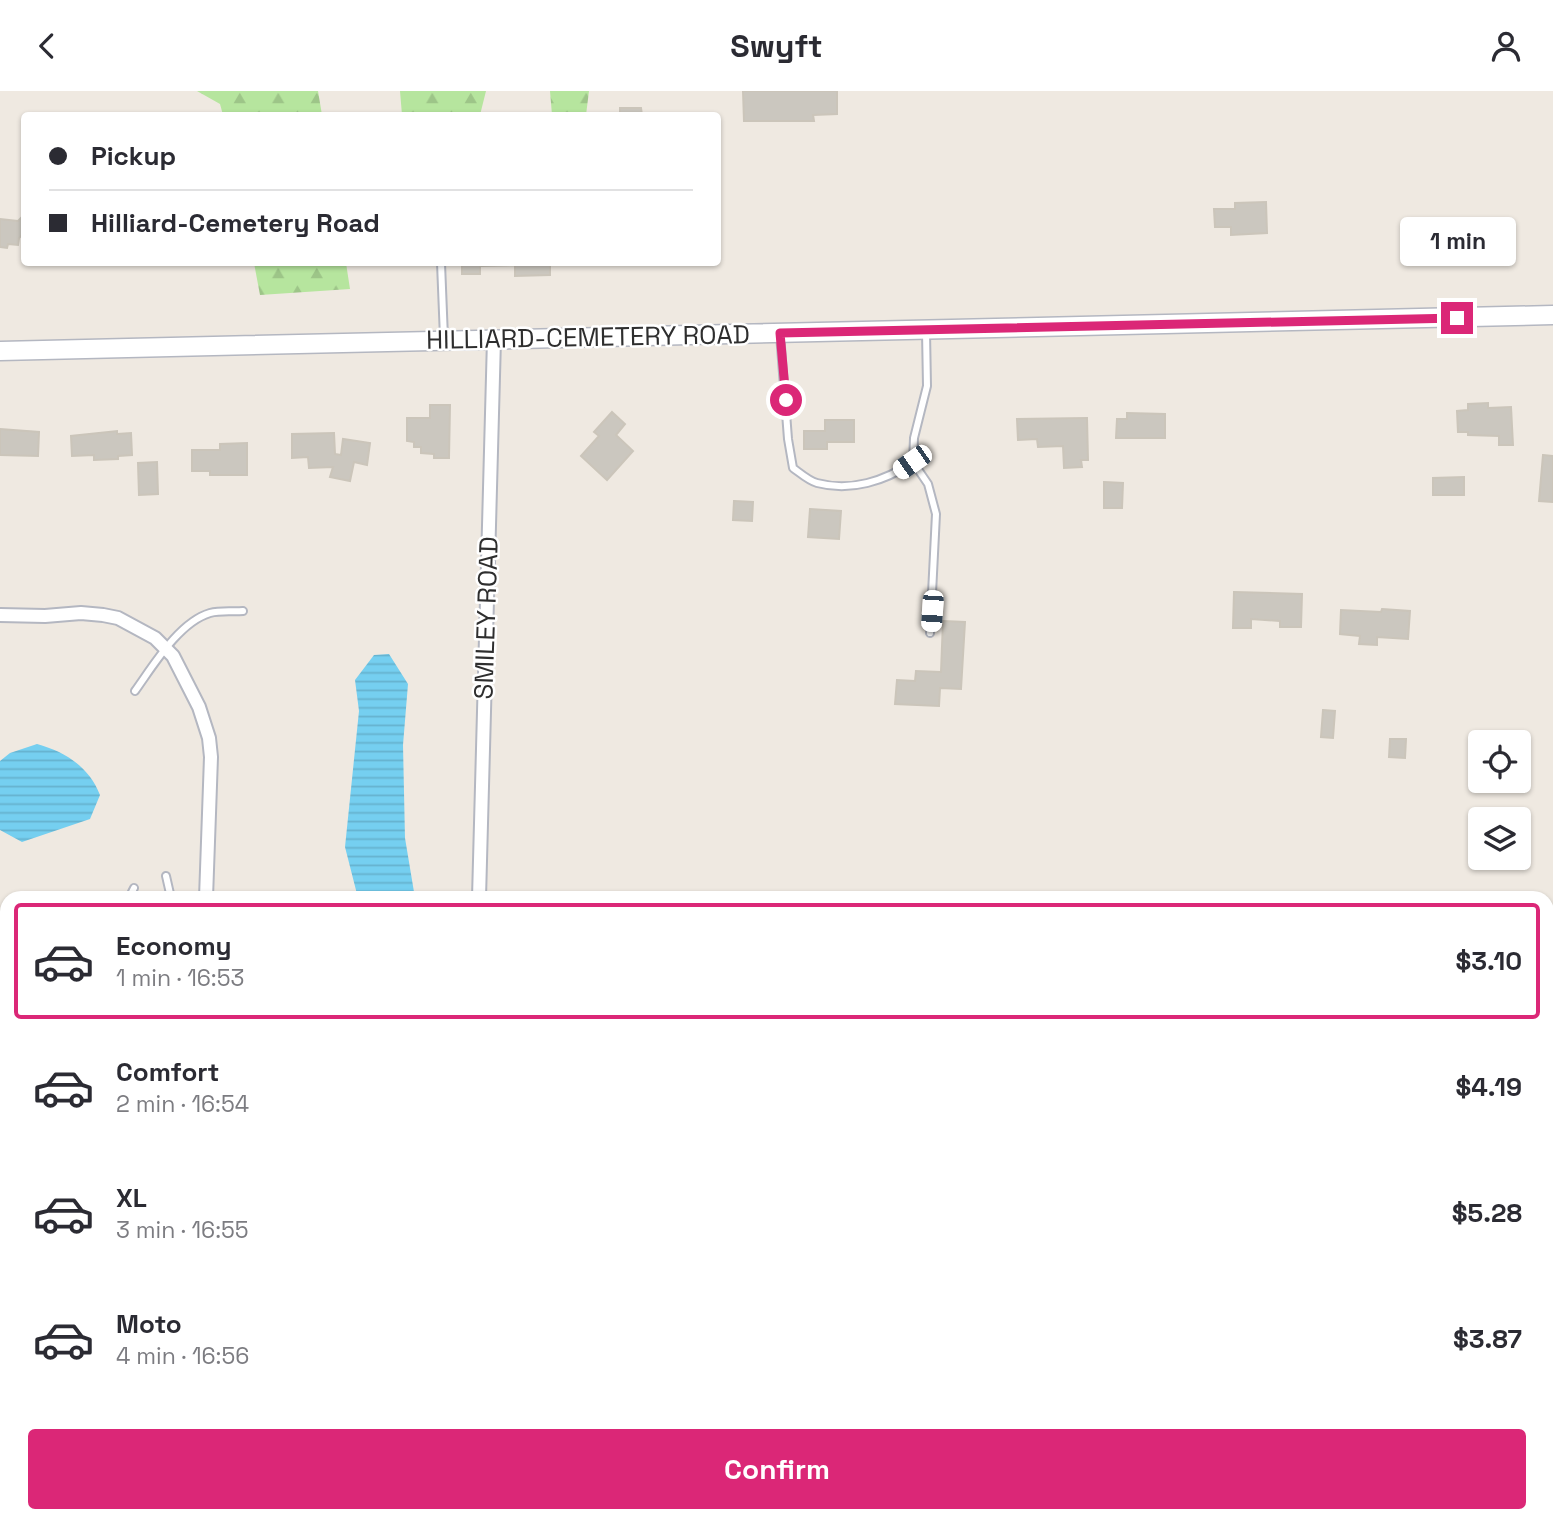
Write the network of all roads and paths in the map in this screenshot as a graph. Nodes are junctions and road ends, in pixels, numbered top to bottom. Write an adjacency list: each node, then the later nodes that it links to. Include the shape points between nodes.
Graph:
1 (441, 266): 6 (lane)
2 (1553, 315): 3 (main road, HILLIARD-CEMETERY ROAD)
3 (926, 330): 4 (main road, HILLIARD-CEMETERY ROAD); 8 (lane, via 928,386)
4 (780, 333): 5 (main road, HILLIARD-CEMETERY ROAD); 8 (lane, via 793,468 815,483 850,487 893,475)
5 (494, 339): 6 (main road, HILLIARD-CEMETERY ROAD); 19 (street, SMILEY ROAD)
6 (444, 340): 7 (main road, HILLIARD-CEMETERY ROAD)
7 (0, 351)
8 (912, 462): 11 (lane, via 928,484 936,514)
9 (243, 611): 12 (lane, via 207,614)
10 (0, 615): 12 (street, via 103,615 133,625)
11 (930, 633)
12 (167, 648): 13 (lane); 18 (street, via 199,707 209,738)
13 (135, 691)
14 (166, 876): 17 (lane)
15 (134, 888): 16 (lane)
16 (132, 891)
17 (169, 891)
18 (206, 891)
19 (478, 891)

